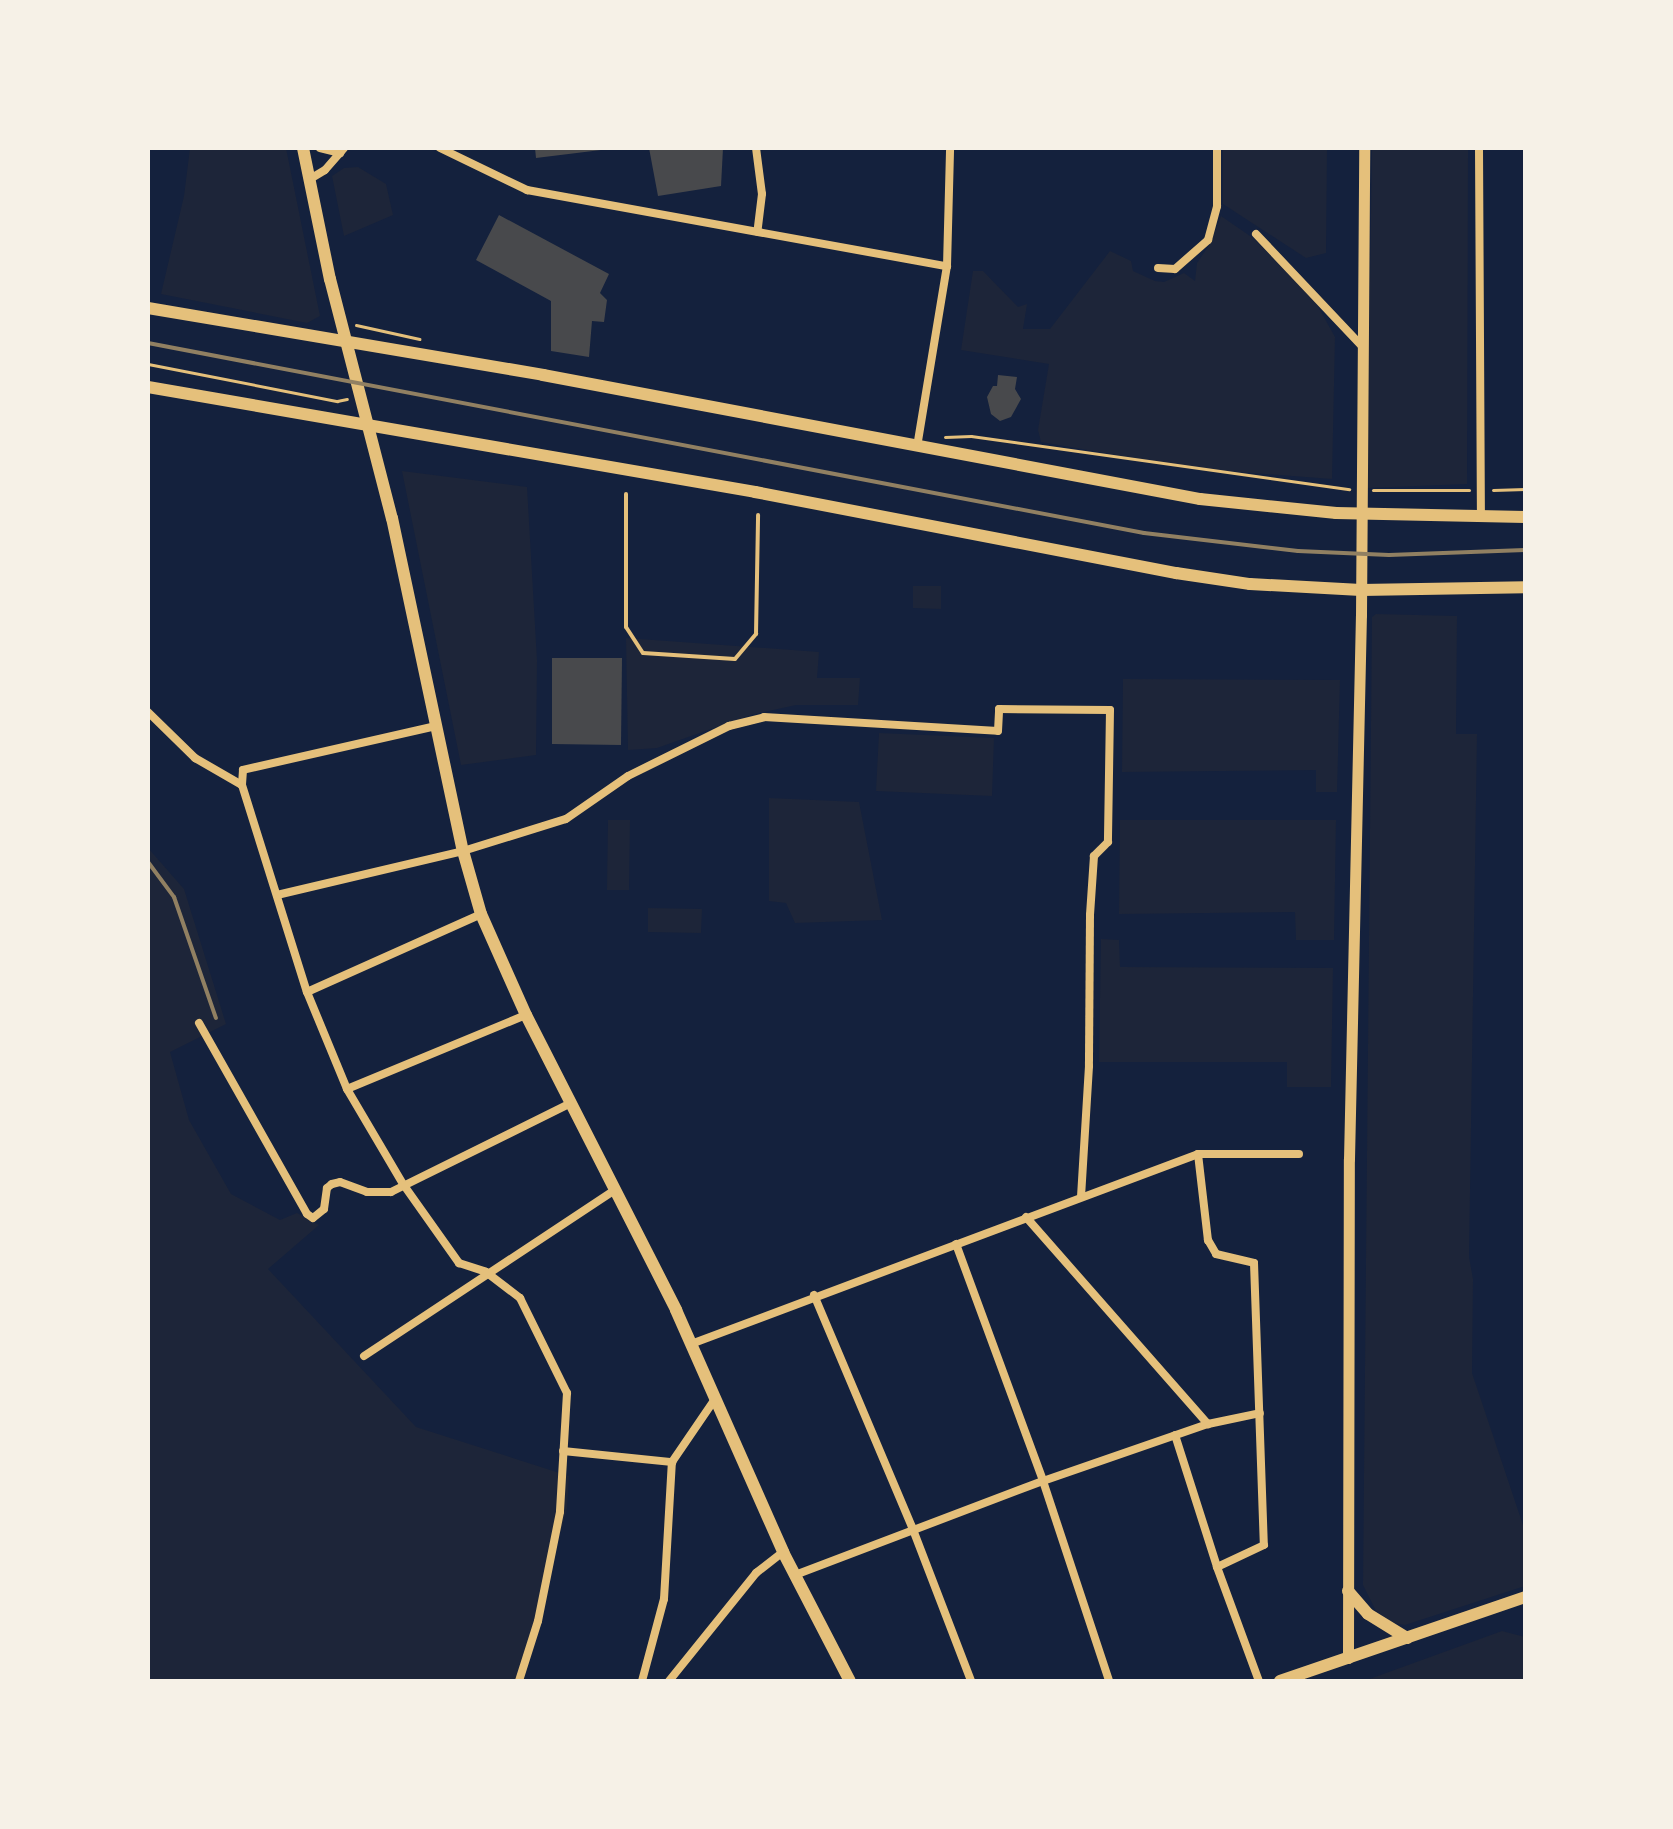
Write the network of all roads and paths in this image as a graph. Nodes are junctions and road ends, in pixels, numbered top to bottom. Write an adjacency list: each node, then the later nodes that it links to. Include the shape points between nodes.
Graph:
1 (303, 148): 10 (main road)
2 (320, 148): 9 (street)
3 (440, 148): 11 (street, via 527,190)
4 (756, 148): 11 (street, via 762,194)
5 (950, 148): 13 (street)
6 (1217, 148): 14 (street, via 1217,206 1208,240 1175,269)
7 (1364, 148): 19 (street)
8 (1479, 148): 27 (street)
9 (342, 151): 10 (street)
10 (310, 179): 16 (main road)
11 (757, 232): 13 (street)
12 (1256, 234): 19 (street)
13 (947, 266): 24 (street)
14 (1158, 268)
15 (148, 308): 18 (main road)
16 (340, 324): 17 (path); 18 (main road)
17 (422, 340)
18 (345, 343): 23 (main road); 24 (main road)
19 (1362, 346): 26 (street)
20 (148, 364): 22 (path, via 337,401 345,402)
21 (148, 387): 23 (main road)
22 (349, 395)
23 (370, 428): 34 (main road, via 755,492 1176,573 1250,584); 36 (main road)
24 (918, 440): 26 (path, via 971,436); 29 (main road, via 1200,499)
25 (1525, 489): 27 (path)
26 (1360, 490): 27 (path); 29 (street)
27 (1481, 490): 31 (street)
28 (626, 494): 30 (lane, via 626,627 643,653 735,659 756,634)
29 (1360, 514): 31 (main road); 34 (street)
30 (758, 515)
31 (1481, 516): 32 (main road)
32 (1525, 517)
33 (1525, 587): 34 (main road)
34 (1361, 590): 68 (street, via 1349,1159)
35 (148, 712): 37 (street, via 195,758)
36 (436, 726): 37 (street, via 243,770); 38 (main road)
37 (242, 785): 39 (street)
38 (463, 851): 39 (street); 40 (main road); 50 (street, via 566,819 628,776 729,726 764,717 998,731 999,709 1110,710 1108,842 1094,856 1090,915)
39 (277, 895): 41 (street)
40 (481, 914): 41 (street); 42 (main road)
41 (307, 992): 44 (street)
42 (526, 1015): 44 (street); 45 (main road)
43 (199, 1023): 48 (street, via 307,1214 313,1218 324,1209 332,1184 367,1192 391,1192)
44 (347, 1089): 48 (street)
45 (571, 1103): 48 (street); 49 (main road)
46 (1198, 1154): 47 (street); 50 (street); 58 (street, via 1208,1240 1216,1254 1254,1263)
47 (1299, 1154)
48 (403, 1184): 53 (street, via 459,1263)
49 (615, 1190): 53 (street); 55 (main road)
50 (1081, 1196): 51 (street)
51 (1026, 1217): 52 (street); 59 (street)
52 (956, 1244): 54 (street); 63 (street)
53 (486, 1272): 56 (street); 61 (street, via 520,1298 567,1393)
54 (814, 1295): 55 (street); 64 (street)
55 (691, 1344): 57 (main road)
56 (364, 1356)
57 (715, 1399): 62 (street); 65 (main road)
58 (1260, 1413): 59 (street); 66 (street, via 1264,1545)
59 (1208, 1424): 60 (street)
60 (1175, 1435): 63 (street); 66 (street)
61 (563, 1451): 62 (street); 73 (street, via 560,1512 538,1621)
62 (672, 1462): 74 (street, via 664,1599)
63 (1043, 1481): 64 (street); 77 (street)
64 (912, 1527): 67 (street); 76 (street)
65 (783, 1552): 67 (main road); 75 (street, via 756,1573)
66 (1217, 1567): 78 (street)
67 (795, 1575): 72 (main road)
68 (1348, 1591): 70 (main road, via 1368,1614); 71 (street)
69 (1525, 1597): 70 (main road)
70 (1407, 1638): 71 (main road)
71 (1348, 1658): 79 (main road)
72 (848, 1680)
73 (519, 1681)
74 (642, 1681)
75 (669, 1681)
76 (971, 1681)
77 (1109, 1681)
78 (1259, 1681)
79 (1280, 1681)

